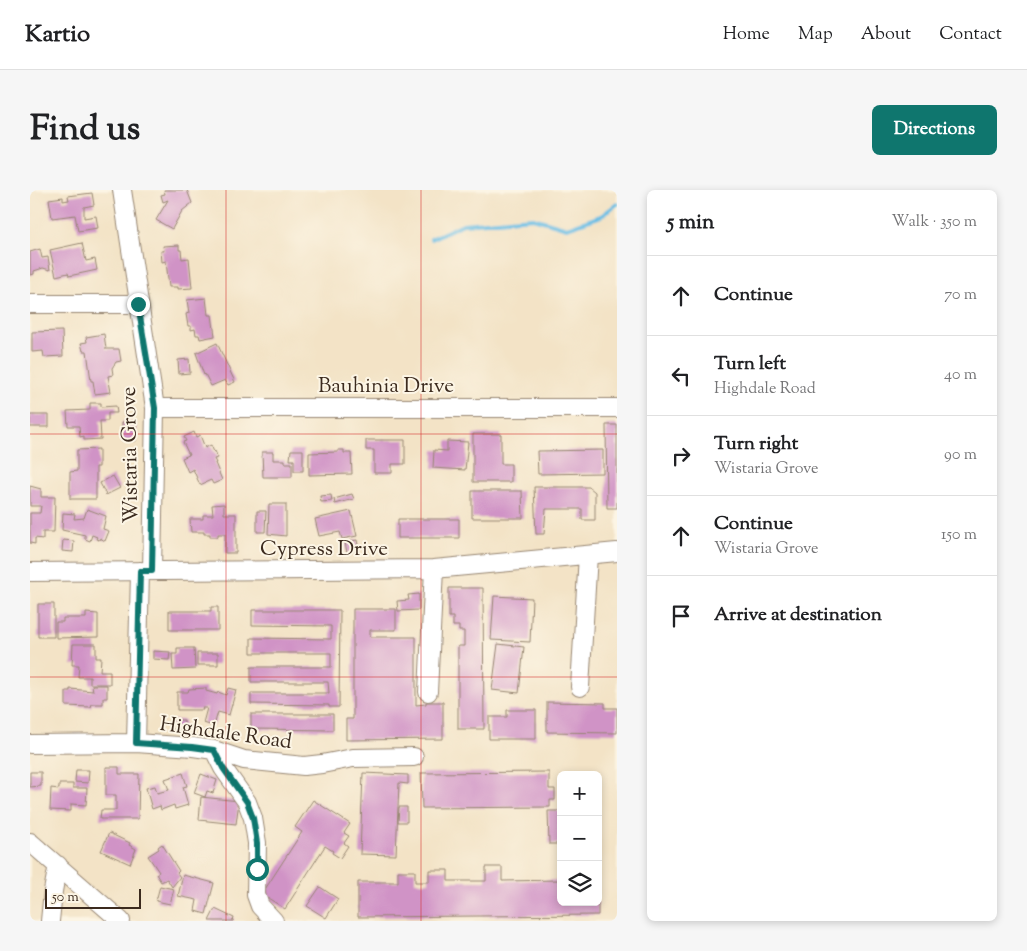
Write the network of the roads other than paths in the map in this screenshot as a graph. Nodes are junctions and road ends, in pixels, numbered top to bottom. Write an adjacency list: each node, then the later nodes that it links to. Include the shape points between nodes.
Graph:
1 (122, 190): 3 (street, Wistaria Grove)
2 (30, 304): 3 (street)
3 (138, 304): 4 (street, Wistaria Grove)
4 (155, 408): 5 (street, Bauhinia Drive); 9 (street, Wistaria Grove)
5 (617, 408)
6 (617, 552): 7 (street, Cypress Drive)
7 (588, 555): 8 (street, Cypress Drive); 11 (street)
8 (434, 569): 9 (street, Cypress Drive); 12 (street)
9 (146, 571): 10 (street, Cypress Drive); 13 (street, Wistaria Grove)
10 (30, 572)
11 (580, 687)
12 (428, 692)
13 (136, 743): 14 (street, Highdale Road); 15 (street, Highdale Road)
14 (30, 744)
15 (214, 750): 16 (street, Highdale Road, via 244,760 304,766 353,758); 21 (street, via 247,802 253,818 257,843 256,895 260,906)
16 (414, 757)
17 (30, 842): 18 (street)
18 (58, 865): 19 (street); 20 (street)
19 (50, 921)
20 (121, 921)
21 (274, 921)

